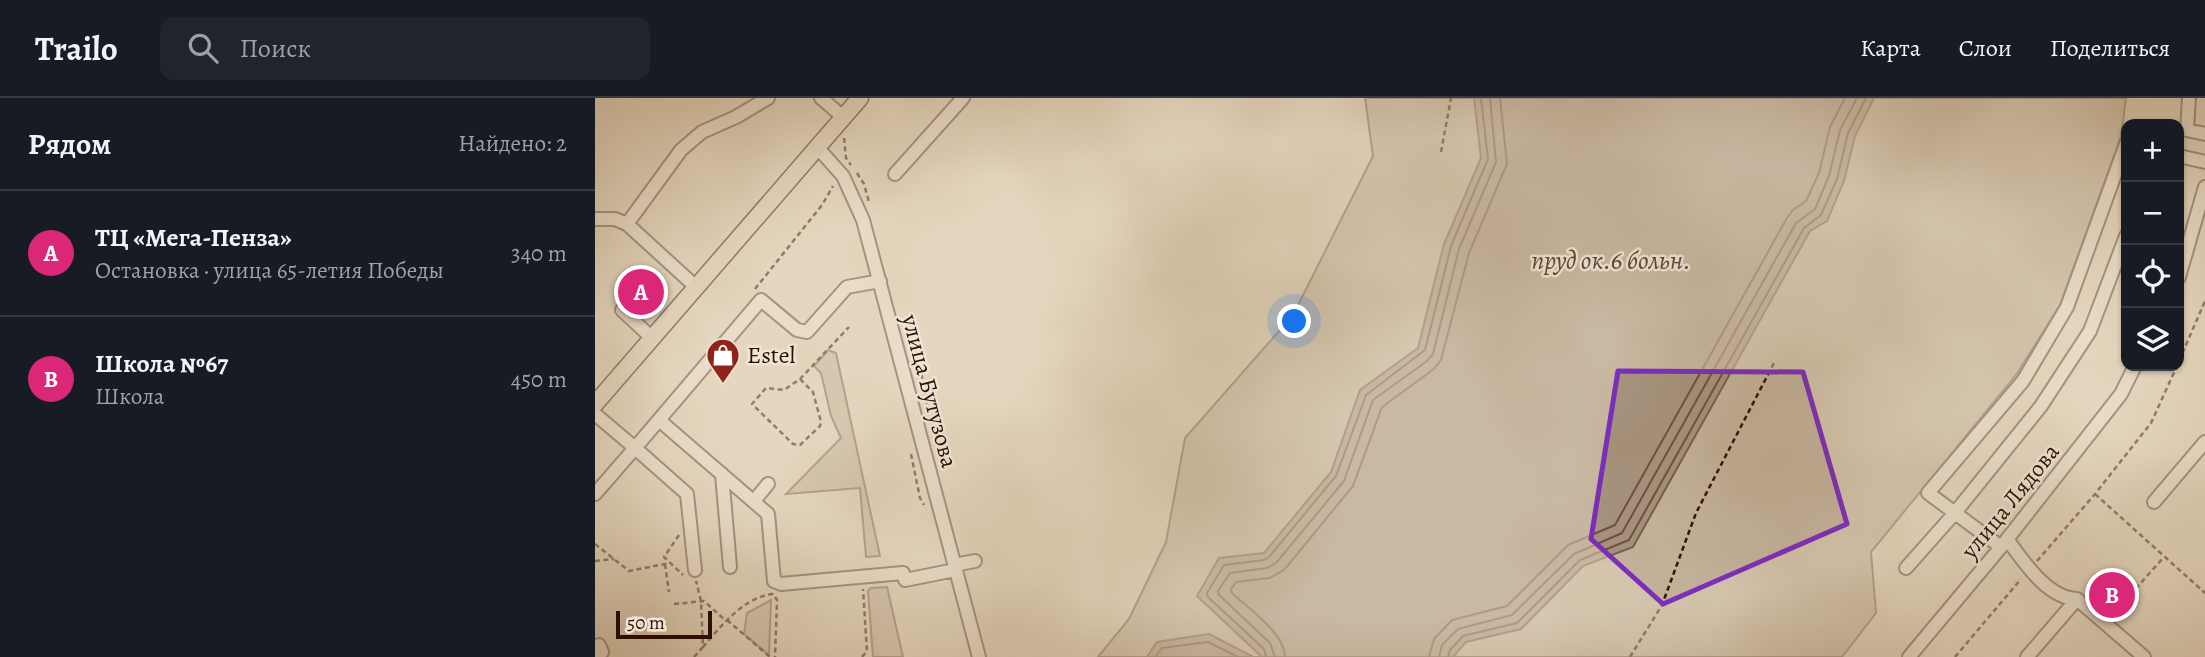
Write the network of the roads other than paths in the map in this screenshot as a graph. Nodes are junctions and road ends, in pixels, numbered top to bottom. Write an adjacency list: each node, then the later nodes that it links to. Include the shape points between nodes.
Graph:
1 (768, 98): 15 (street, via 688,144)
2 (821, 98): 6 (street)
3 (860, 98): 6 (main road)
4 (963, 98): 12 (street)
5 (2189, 98): 7 (street, via 2187,130)
6 (843, 117): 8 (main road)
7 (2205, 134)
8 (817, 147): 18 (street, улица Бутузова, via 843,176 863,220); 19 (main road)
9 (2184, 157): 11 (street)
10 (2121, 158): 33 (street, via 2067,307 2023,381 1928,493)
11 (2205, 162)
12 (895, 174)
13 (2205, 187): 17 (street)
14 (595, 219): 15 (street)
15 (627, 224): 19 (street)
16 (2123, 245): 33 (street, via 2090,331 2041,406)
17 (2184, 260)
18 (880, 281): 25 (street, via 847,287 803,333 761,300); 37 (street, улица Бутузова)
19 (696, 287): 21 (main road)
20 (622, 310): 21 (street)
21 (652, 338): 23 (main road)
22 (2133, 371): 34 (street, улица Лядова, via 2121,394)
23 (595, 404)
24 (595, 414): 27 (street)
25 (659, 420): 27 (street); 28 (street)
26 (2205, 442): 32 (street)
27 (635, 448): 30 (street); 39 (street, via 687,494)
28 (722, 474): 31 (street); 36 (street)
29 (768, 484): 31 (street)
30 (595, 494)
31 (754, 501): 37 (street, via 768,513 776,582 781,584 904,577)
32 (2154, 502)
33 (1954, 514): 34 (street); 38 (street)
34 (2004, 543): 40 (street, via 2064,599); 42 (street, улица Лядова)
35 (975, 561): 37 (street)
36 (730, 567)
37 (954, 568): 41 (street, улица Бутузова)
38 (1906, 568)
39 (695, 570)
40 (2077, 599): 43 (street); 44 (street)
41 (979, 657)
42 (1909, 657)
43 (2027, 657)
44 (2144, 657)

